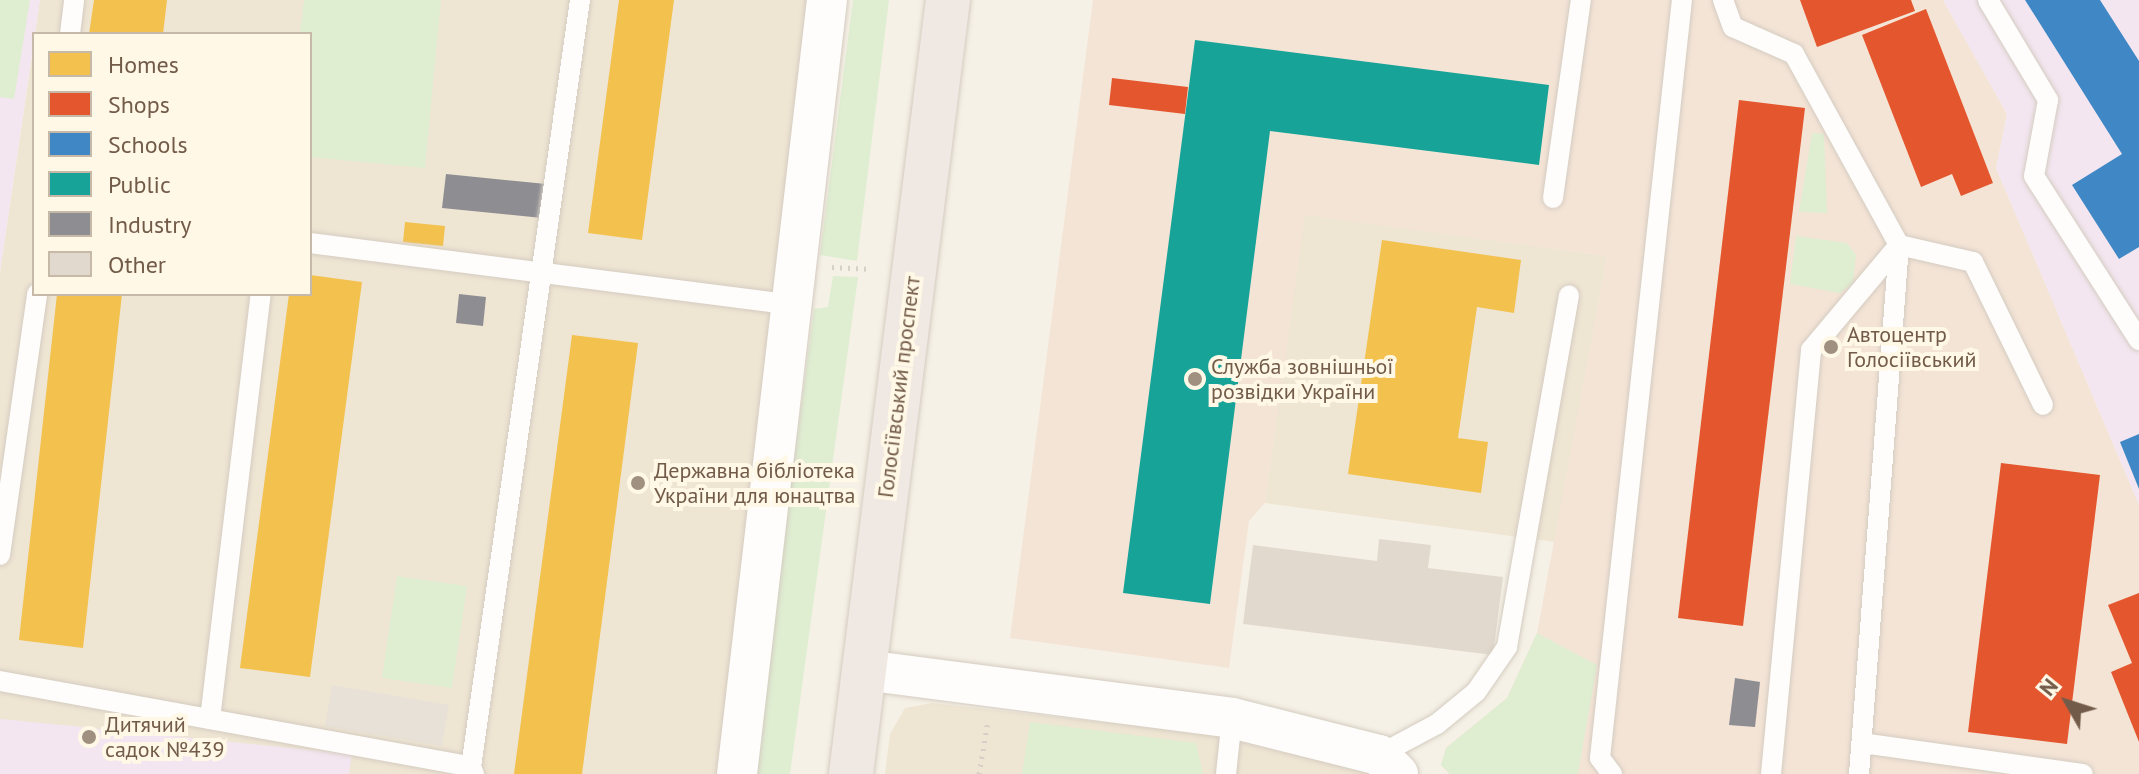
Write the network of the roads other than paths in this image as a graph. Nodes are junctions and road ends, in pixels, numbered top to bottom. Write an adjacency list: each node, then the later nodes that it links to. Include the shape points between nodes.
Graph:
1 (74, 0): 9 (lane)
2 (580, 0): 13 (lane)
3 (827, 0): 17 (street)
4 (948, 0): 21 (highway, Голосіївський проспект)
5 (1581, 0): 10 (lane)
6 (1682, 0): 32 (lane, via 1600,758)
7 (1723, 0): 12 (lane, via 1733,27 1794,54)
8 (1988, 0): 18 (lane, via 2048,100 2034,176)
9 (70, 32)
10 (1553, 198)
11 (312, 243): 13 (lane)
12 (1899, 245): 19 (lane, via 1973,262); 25 (lane); 33 (lane, via 1811,350)
13 (542, 272): 17 (lane); 28 (lane)
14 (1569, 295): 27 (lane, via 1507,647 1476,692)
15 (37, 296): 20 (lane)
16 (261, 296): 24 (lane)
17 (794, 305): 29 (street)
18 (2139, 340)
19 (2043, 405)
20 (0, 555)
21 (864, 670): 23 (street); 30 (highway, Голосіївський проспект)
22 (0, 681): 24 (lane)
23 (1232, 718): 27 (street); 31 (lane)
24 (210, 719): 26 (lane)
25 (1862, 743): 34 (lane); 35 (lane)
26 (414, 765): 28 (lane)
27 (1389, 765)
28 (473, 770)
29 (737, 774)
30 (851, 774)
31 (1226, 774)
32 (1612, 774)
33 (1771, 774)
34 (1859, 774)
35 (2083, 774)

